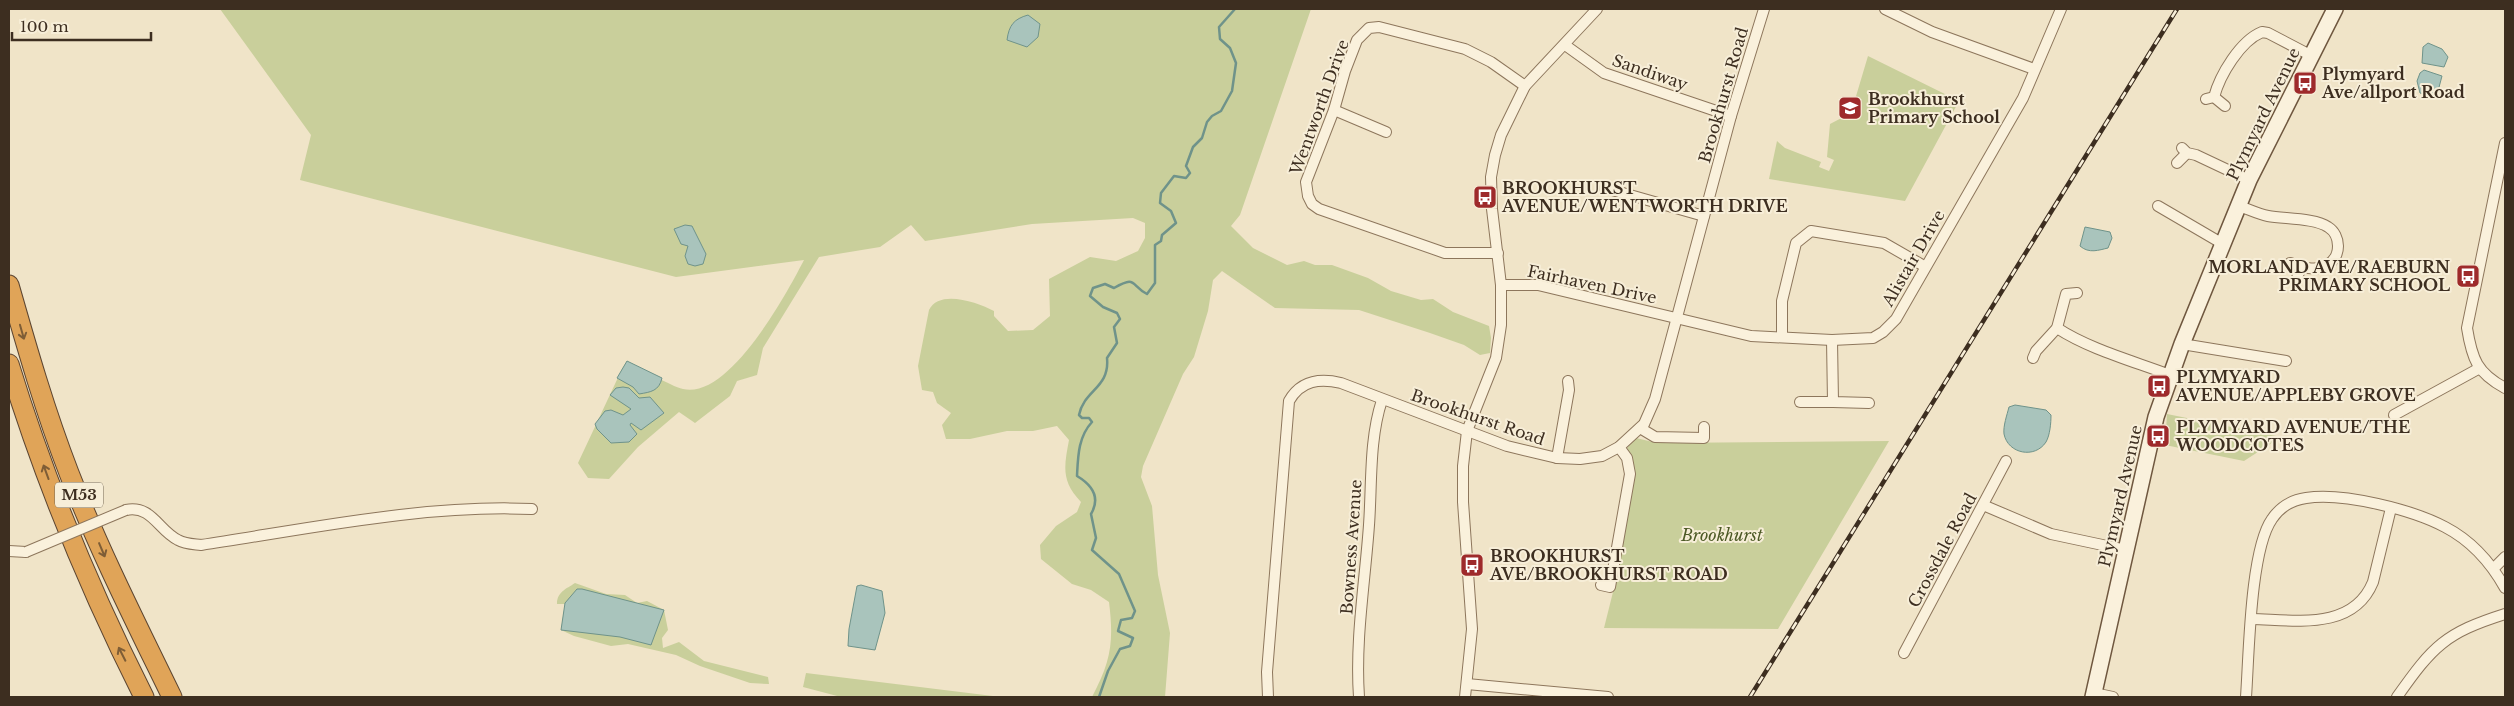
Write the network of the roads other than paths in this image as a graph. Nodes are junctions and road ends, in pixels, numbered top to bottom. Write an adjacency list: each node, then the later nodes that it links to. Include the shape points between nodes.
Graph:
1 (1597, 9): 6 (street)
2 (1764, 9): 12 (street, Brookhurst Road)
3 (2061, 9): 8 (street, Alistair Drive)
4 (2336, 9): 7 (street, Plymyard Avenue)
5 (1889, 10): 8 (street, via 1932,32)
6 (1565, 45): 9 (street); 12 (street, Sandiway, via 1604,73)
7 (2312, 56): 10 (street, via 2262,32 2250,39 2220,77 2210,98); 16 (street, Plymyard Avenue)
8 (2034, 69): 24 (street, Alistair Drive, via 2023,98)
9 (1526, 86): 11 (street, Wentworth Drive, via 1491,62 1465,50 1379,27 1369,28 1357,40); 22 (street, via 1501,135 1491,177)
10 (2225, 106)
11 (1334, 110): 13 (street); 22 (street, Wentworth Drive, via 1306,182 1312,204 1445,254)
12 (1731, 116): 20 (street, Brookhurst Road)
13 (1386, 132)
14 (2505, 143): 38 (street, via 2467,328 2470,350)
15 (2177, 163): 16 (street, via 2185,151)
16 (2249, 180): 19 (street, Plymyard Avenue)
17 (1605, 188): 20 (street)
18 (2158, 206): 21 (street)
19 (2239, 206): 21 (street, Plymyard Avenue); 25 (street, via 2266,216 2327,225 2336,234 2339,246 2335,257 2328,265 2318,268)
20 (1704, 216): 30 (street, Brookhurst Road)
21 (2223, 244): 34 (street, Plymyard Avenue)
22 (1498, 253): 28 (street)
23 (2290, 263): 25 (street)
24 (1924, 266): 32 (street, via 1884,243 1811,231 1796,243 1782,301); 33 (street, Alistair Drive, via 1896,319 1883,332 1873,338)
25 (2301, 267): 26 (street)
26 (2297, 278)
27 (9, 285): 68 (highway, M53, one-way to 68, via 37,383 69,474)
28 (1501, 285): 30 (street, Fairhaven Drive, via 1538,286); 49 (street, via 1500,342)
29 (2067, 291): 31 (street)
30 (1677, 317): 32 (street, Alistair Drive, via 1751,336); 48 (street, Brookhurst Road, via 1655,399)
31 (2057, 328): 35 (street); 39 (street, via 2078,342)
32 (1782, 336): 33 (street, Alistair Drive)
33 (1832, 340): 44 (street)
34 (2182, 344): 36 (street); 39 (street, Plymyard Avenue)
35 (2033, 352)
36 (2286, 361)
37 (9, 364): 67 (highway, M53, one-way to 37, via 86,574 51,488)
38 (2478, 369): 41 (street); 46 (street)
39 (2170, 375): 56 (street, Plymyard Avenue, via 2156,417)
40 (1572, 387): 51 (street)
41 (2505, 388)
42 (1382, 400): 49 (street, Brookhurst Road); 69 (street, Brookhurst Road, via 1326,379 1306,384 1289,401 1267,672); 70 (street, Bowness Avenue, via 1373,443 1357,666)
43 (1800, 402): 44 (street)
44 (1833, 402): 45 (street)
45 (1869, 403)
46 (2394, 415)
47 (1704, 427): 48 (street, via 1704,438 1655,437)
48 (1640, 428): 50 (street, Brookhurst Road)
49 (1467, 431): 51 (street, Brookhurst Road, via 1507,446); 65 (street, via 1463,502 1472,629)
50 (1619, 447): 51 (street, Brookhurst Road, via 1602,456); 60 (street, via 1628,458 1630,474 1610,587)
51 (1557, 458)
52 (2006, 461): 53 (street, Crossdale Road)
53 (1983, 505): 56 (street, via 2051,534); 64 (street, Crossdale Road)
54 (2391, 508): 59 (street, via 2419,515 2446,527 2471,544); 63 (street, via 2372,582 2368,593 2356,607 2338,616 2319,620); 63 (street, via 2318,496 2289,502 2271,519 2264,536 2254,586)
55 (532, 509): 57 (street, bridge, via 478,508 201,545 177,540 144,511 135,508 26,552)
56 (2126, 550): 66 (street, Plymyard Avenue)
57 (9, 551)
58 (2505, 557): 59 (street)
59 (2494, 568): 61 (street)
60 (1601, 585)
61 (2505, 588)
62 (2505, 614): 75 (street, via 2463,629 2438,645)
63 (2252, 619): 74 (street)
64 (1904, 653)
65 (1467, 684): 71 (street); 72 (street)
66 (2094, 695): 73 (street)
67 (144, 697)
68 (172, 697)
69 (1268, 697)
70 (1359, 697)
71 (1465, 697)
72 (1608, 697)
73 (2113, 697)
74 (2246, 697)
75 (2397, 697)

